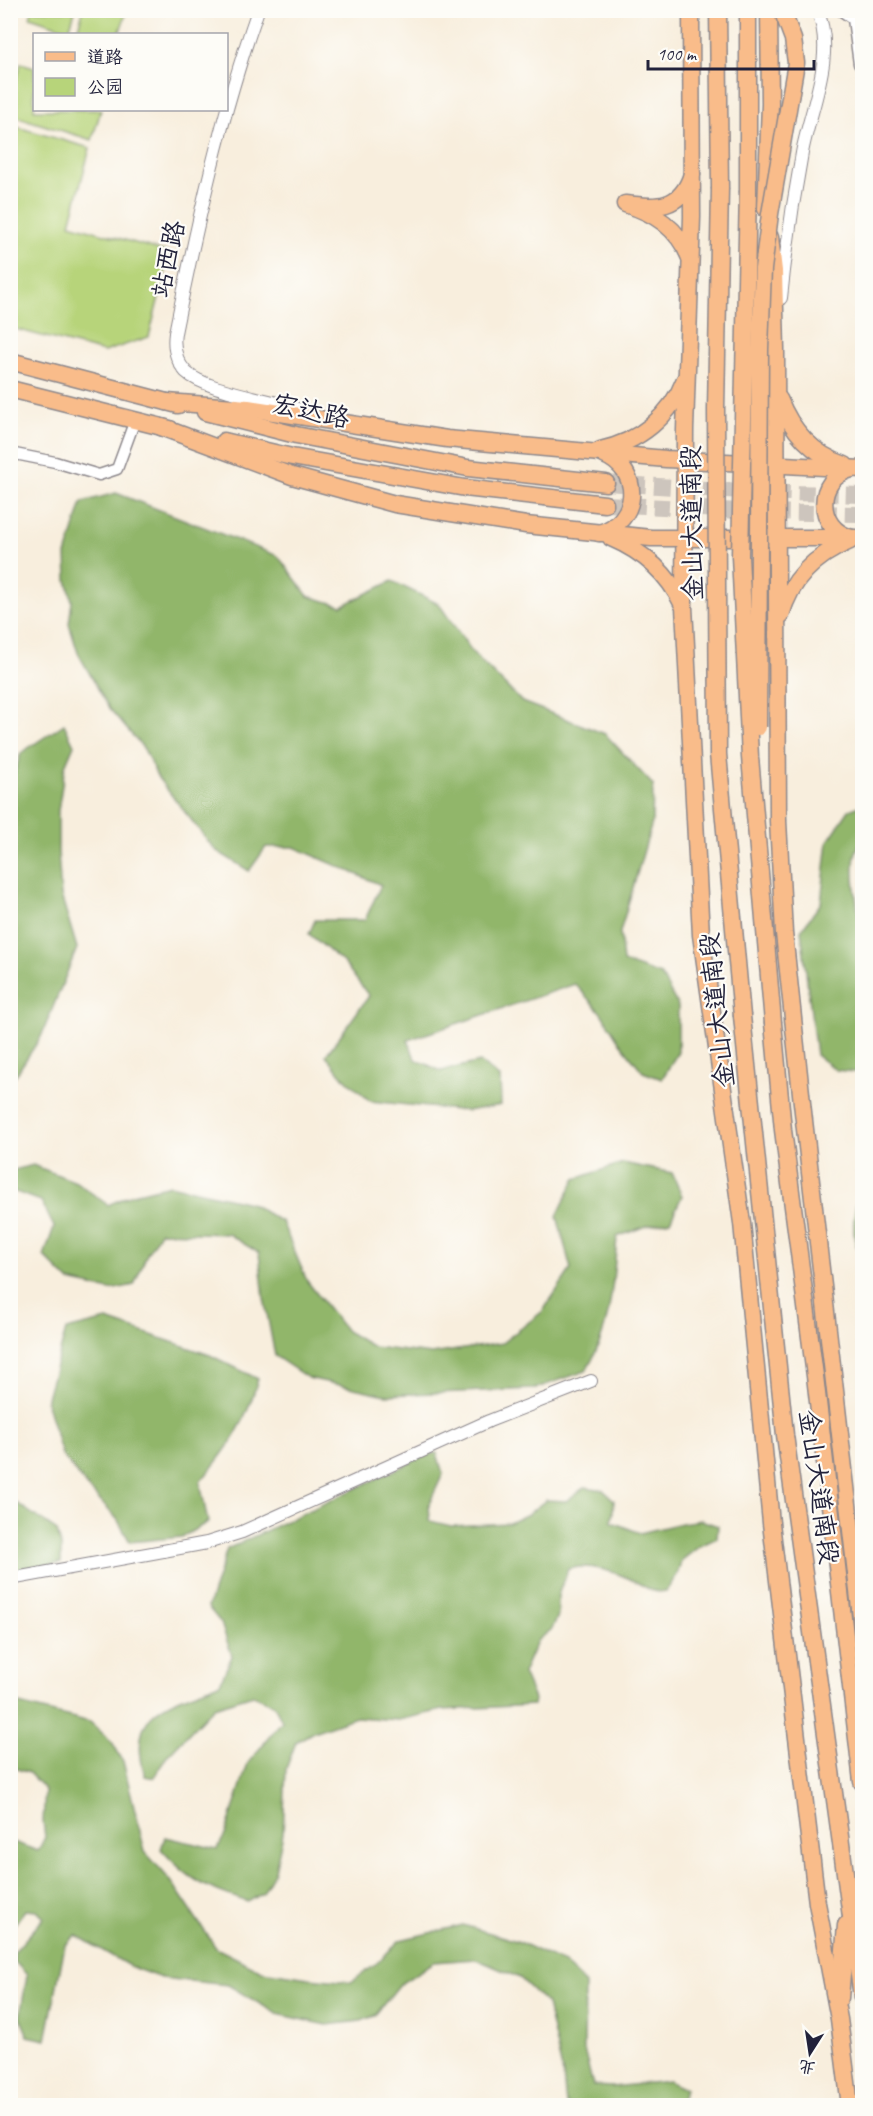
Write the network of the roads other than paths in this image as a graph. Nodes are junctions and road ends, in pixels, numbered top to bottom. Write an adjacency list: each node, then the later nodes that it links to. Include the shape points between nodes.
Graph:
1 (258, 10): 12 (street, 站西路)
2 (684, 10): 10 (street)
3 (691, 10): 10 (main road)
4 (718, 10): 42 (main road, 金山大道南段, bridge, via 718,754)
5 (748, 10): 38 (main road, 金山大道南段, bridge, via 740,556)
6 (769, 10): 16 (main road, via 766,203 774,271)
7 (782, 10): 38 (main road, bridge, via 793,39 796,63 763,269)
8 (817, 10): 16 (street, via 825,50 791,212)
9 (840, 11): 11 (street, via 853,19)
10 (693, 35): 14 (main road)
11 (862, 64)
12 (228, 109)
13 (227, 111): 23 (street, 站西路, via 193,244 175,347 182,366 198,380)
14 (693, 170): 15 (main road); 15 (main road, via 684,191 667,204 625,204 664,222 680,239)
15 (691, 260): 18 (main road)
16 (776, 349): 19 (main road)
17 (10, 361): 21 (main road, 宏达路)
18 (687, 373): 25 (main road, via 674,400 654,424 622,444); 27 (main road)
19 (776, 386): 28 (main road); 29 (main road, via 787,418 801,437 828,458)
20 (10, 389): 22 (main road, 宏达路)
21 (167, 402): 23 (main road, via 248,408); 30 (main road, 宏达路, via 296,435 468,468)
22 (135, 420): 24 (main road, 宏达路); 26 (street, via 117,469 99,475)
23 (327, 420): 25 (main road, via 447,439)
24 (161, 427): 31 (main road, 宏达路, via 292,457 465,488); 32 (main road, via 292,476 395,504)
25 (592, 452): 27 (main road); 32 (main road, via 615,460 625,471 632,493 620,522 606,531)
26 (10, 453)
27 (687, 461): 28 (main road); 33 (main road)
28 (776, 465): 29 (main road); 35 (main road)
29 (860, 469): 34 (main road, via 836,477 827,489 824,504 831,525 842,534)
30 (606, 483)
31 (604, 504)
32 (591, 533): 33 (main road); 36 (main road, via 616,540 645,556 664,574)
33 (684, 538): 35 (main road); 36 (main road)
34 (859, 538): 35 (main road); 37 (main road, via 823,554 796,581 785,602)
35 (777, 539): 37 (main road)
36 (684, 607): 39 (main road, via 700,935)
37 (777, 637): 40 (main road, via 778,821 784,922)
38 (756, 818): 41 (main road, 金山大道南段, bridge, via 783,1130)
39 (742, 1223): 42 (main road); 49 (main road, via 776,1559 817,1903)
40 (816, 1230): 41 (main road); 45 (main road)
41 (815, 1376): 46 (main road, 金山大道南段)
42 (779, 1378): 47 (main road, 金山大道南段)
43 (591, 1382): 44 (street, via 489,1421 242,1532 207,1543)
44 (10, 1579)
45 (862, 1626)
46 (862, 1782)
47 (849, 1891): 48 (main road, 金山大道南段); 49 (main road)
48 (862, 1997)
49 (838, 2019): 50 (main road)
50 (850, 2106)

